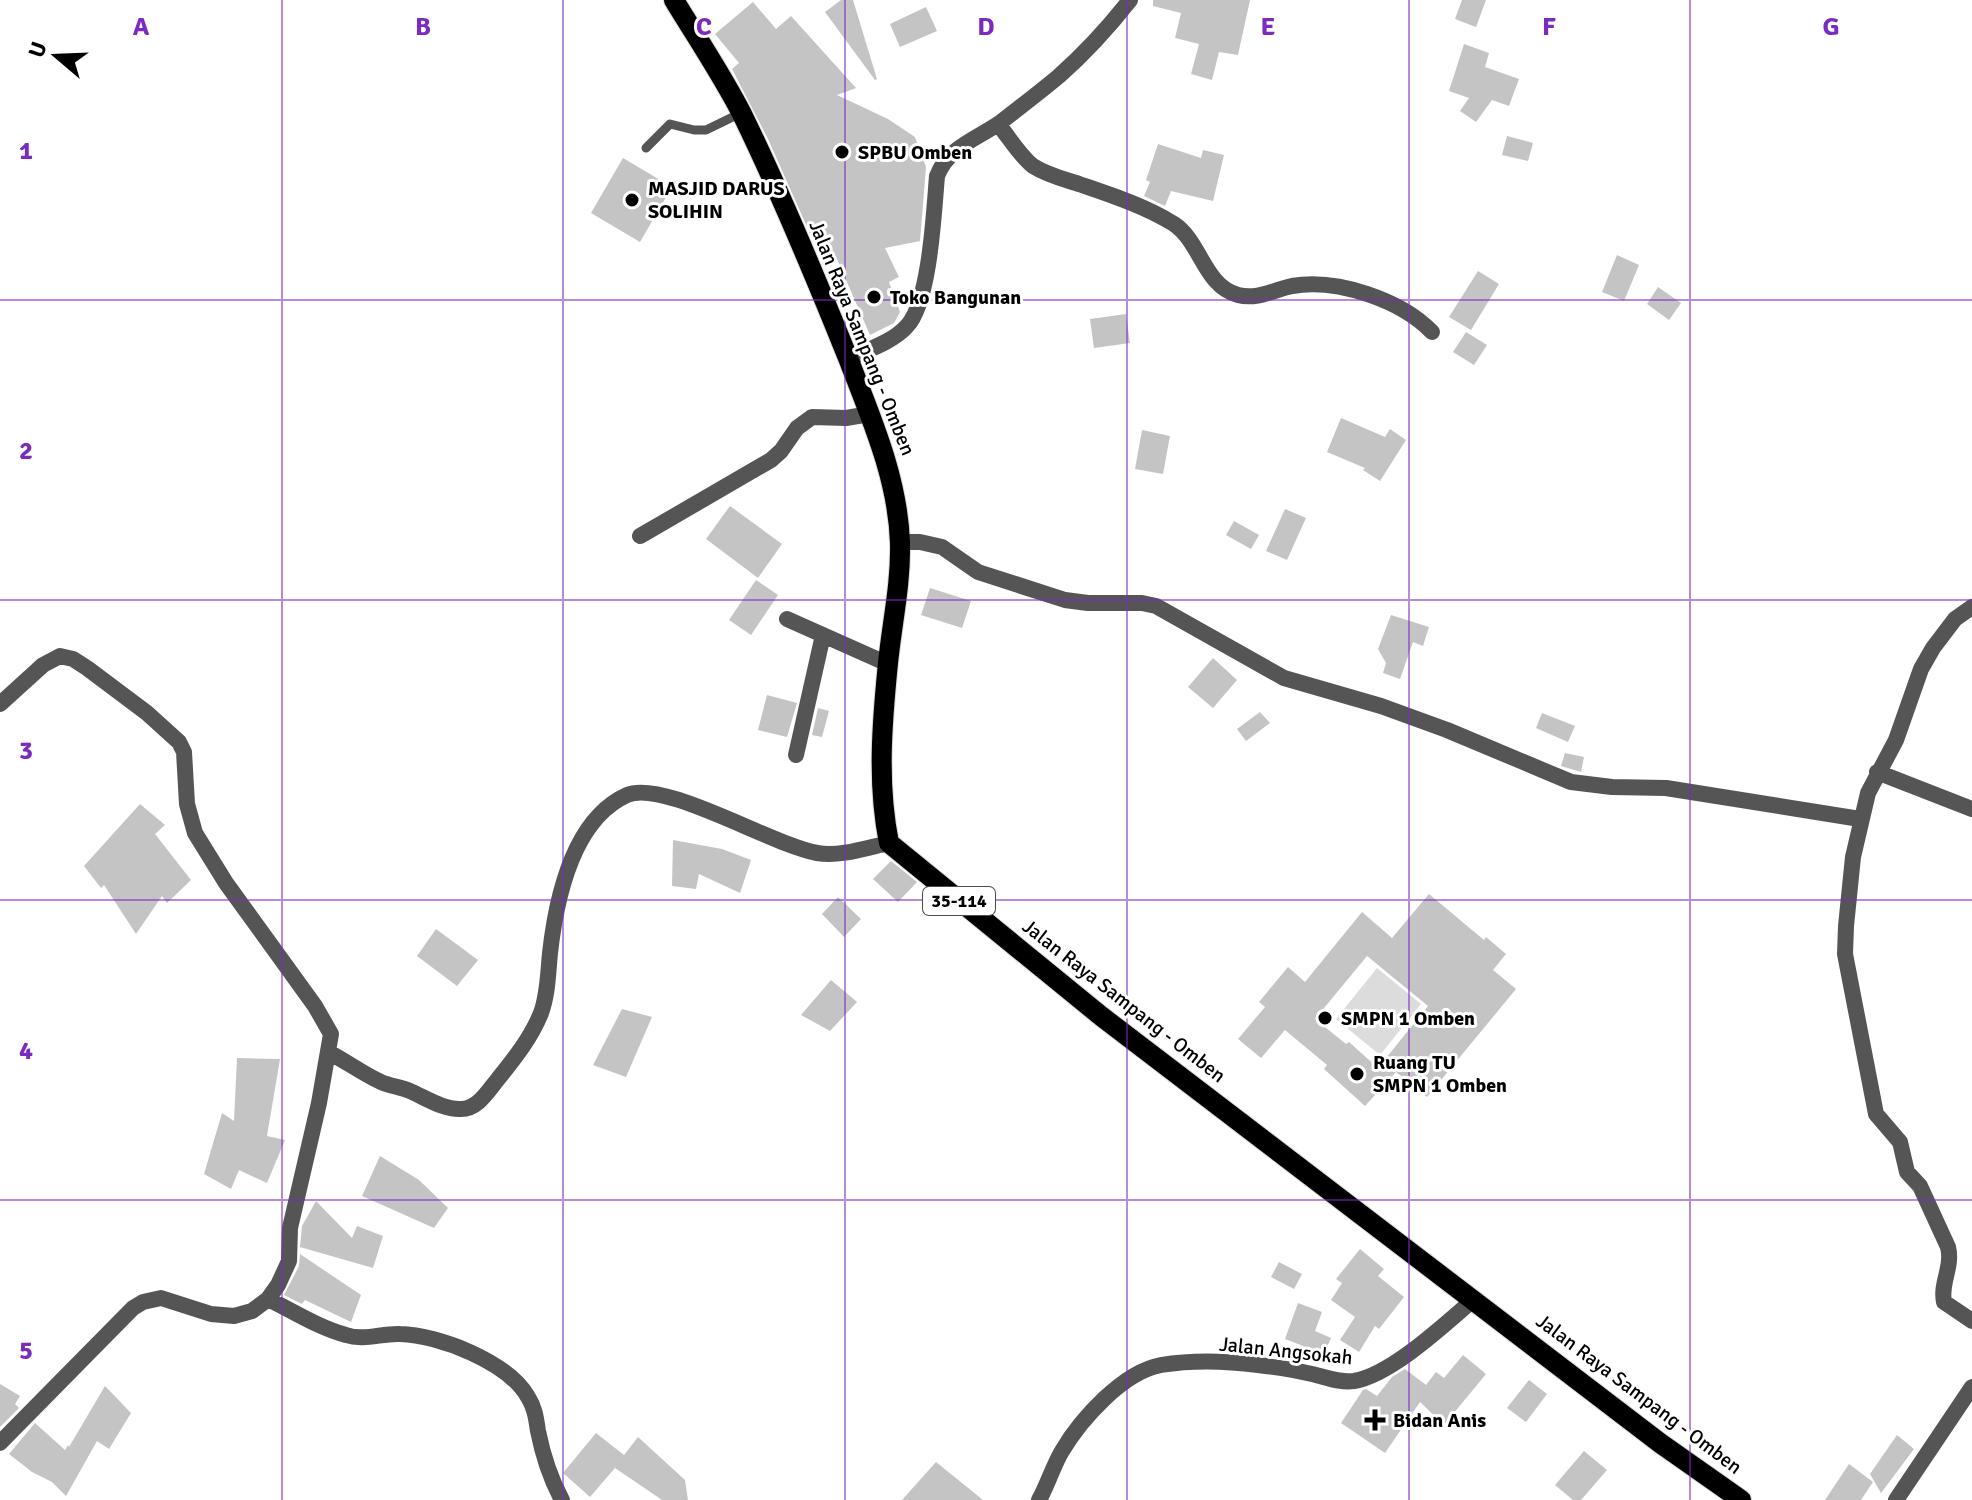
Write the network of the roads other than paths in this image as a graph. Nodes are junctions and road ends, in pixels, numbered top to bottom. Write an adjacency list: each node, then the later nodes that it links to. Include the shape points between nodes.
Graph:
1 (674, 0): 3 (main road, Jalan Raya Sampang - Omben)
2 (1130, 0): 4 (street, via 1101,36)
3 (741, 113): 5 (lane, via 706,130 670,124); 7 (main road, Jalan Raya Sampang - Omben)
4 (998, 124): 6 (street, via 1033,165 1050,175 1151,211 1181,229 1211,275 1230,292 1251,296 1291,286 1340,286 1405,310); 7 (street, via 942,163 928,261 913,320 895,337)
5 (646, 148)
6 (1432, 332)
7 (848, 359): 8 (main road, Jalan Raya Sampang - Omben)
8 (870, 414): 9 (street, via 812,417 771,460); 10 (main road, Jalan Raya Sampang - Omben, via 889,468)
9 (640, 536)
10 (900, 542): 14 (main road, Jalan Raya Sampang - Omben); 19 (street, via 942,547 978,572 1065,600 1156,606 1284,678 1381,706 1571,782 1666,788)
11 (1972, 607): 17 (street, via 1955,619 1933,648 1896,740)
12 (787, 619): 13 (street)
13 (823, 635): 14 (street); 16 (street)
14 (888, 664): 20 (main road, Jalan Raya Sampang - Omben, via 880,780)
15 (0, 704): 21 (street, via 43,665 67,657 179,742 195,833 327,1024)
16 (796, 755)
17 (1877, 772): 18 (street); 19 (street)
18 (1972, 809)
19 (1860, 819): 24 (street, via 1845,954 1876,1114 1897,1137 1907,1172 1920,1186 1948,1247 1944,1302)
20 (889, 843): 21 (street, via 818,853 660,793 627,795 596,819 583,838 557,913 541,1012 527,1040 476,1104 447,1107 377,1080); 23 (main road, Jalan Raya Sampang - Omben / 35-114, via 1089,1007)
21 (328, 1052): 22 (street, via 290,1228 289,1261)
22 (268, 1299): 26 (street, via 234,1316 161,1298 143,1302); 27 (street, via 346,1336 424,1336 494,1365 527,1393 550,1478)
23 (1473, 1300): 28 (street, Jalan Angsokah, via 1394,1362 1354,1381 1257,1365 1160,1365 1145,1371 1091,1411 1061,1453); 29 (main road, Jalan Raya Sampang - Omben / 35-114)
24 (1972, 1321)
25 (1972, 1387): 30 (street)
26 (0, 1443)
27 (562, 1500)
28 (1039, 1500)
29 (1741, 1500)
30 (1896, 1500)

